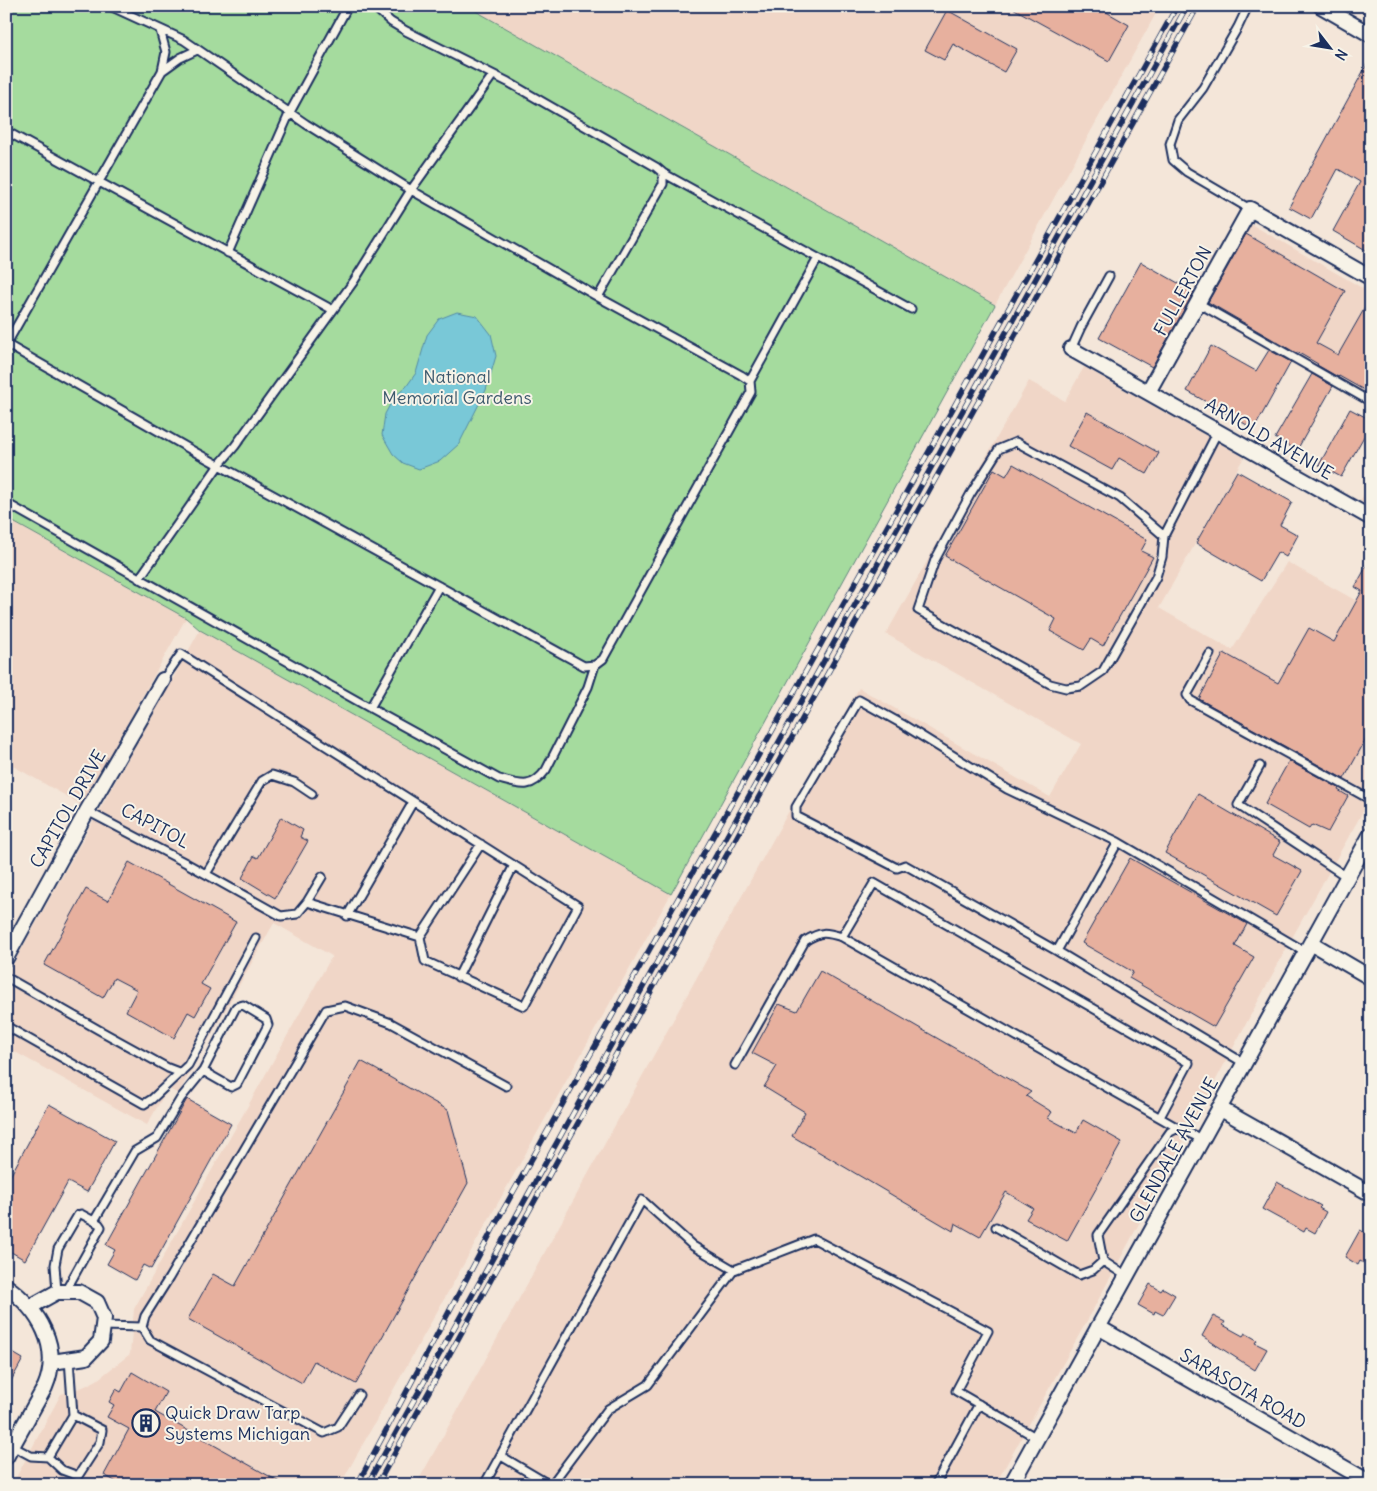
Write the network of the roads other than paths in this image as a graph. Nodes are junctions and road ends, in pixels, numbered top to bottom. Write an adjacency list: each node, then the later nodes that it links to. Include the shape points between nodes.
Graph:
1 (110, 6): 6 (lane)
2 (373, 6): 10 (lane, via 406,31)
3 (1248, 6): 16 (lane, via 1203,88 1178,120 1170,144 1173,160 1187,172)
4 (1321, 6): 7 (street)
5 (348, 7): 11 (lane)
6 (160, 30): 8 (lane); 9 (lane, via 166,52)
7 (1371, 35)
8 (198, 50): 9 (lane); 11 (lane)
9 (162, 71): 14 (lane)
10 (493, 75): 13 (lane, via 656,166); 15 (lane)
11 (290, 112): 15 (lane); 17 (lane)
12 (6, 131): 14 (lane)
13 (663, 173): 18 (lane); 21 (lane, via 663,184)
14 (98, 182): 17 (lane); 25 (lane)
15 (411, 190): 21 (lane); 24 (lane)
16 (1250, 208): 20 (street); 22 (street, FULLERTON)
17 (228, 254): 24 (lane)
18 (818, 258): 23 (lane); 27 (lane)
19 (1109, 276): 26 (lane, via 1080,327)
20 (1371, 278)
21 (598, 297): 27 (lane)
22 (1198, 303): 28 (street, FULLERTON); 29 (lane)
23 (911, 309)
24 (333, 310): 31 (lane)
25 (6, 344): 31 (lane)
26 (1072, 349): 28 (street, ARNOLD AVENUE)
27 (750, 381): 38 (lane, via 751,392 603,659)
28 (1148, 392): 30 (street, ARNOLD AVENUE)
29 (1371, 402)
30 (1218, 431): 33 (street, ARNOLD AVENUE); 34 (lane)
31 (219, 464): 35 (lane); 36 (lane)
32 (6, 503): 35 (lane)
33 (1371, 518)
34 (1164, 536): 34 (lane, via 1156,578 1103,671 1081,686 1066,688 1050,684 918,610 934,560 970,495 999,449 1016,442 1120,498)
35 (140, 579): 40 (lane)
36 (439, 586): 38 (lane, via 584,666); 40 (lane)
37 (1210, 654): 43 (lane, via 1187,695 1190,700)
38 (595, 665): 40 (lane, via 588,687 546,770 538,781 520,785 499,779)
39 (164, 680): 44 (lane, via 181,654); 45 (street, CAPITOL DRIVE)
40 (370, 708)
41 (1260, 766): 52 (lane, via 1238,805)
42 (312, 794): 50 (lane, via 294,782 272,775 262,781)
43 (1371, 800)
44 (413, 802): 48 (lane); 54 (lane)
45 (87, 811): 50 (lane, CAPITOL); 60 (street, CAPITOL DRIVE)
46 (1371, 834): 52 (street, GLENDALE AVENUE)
47 (1118, 842): 58 (lane); 59 (lane); 59 (lane, via 1007,789 859,700 796,807 796,816 897,868 905,864)
48 (481, 844): 49 (lane); 55 (lane)
49 (514, 865): 62 (lane); 62 (lane, via 578,906 524,1006)
50 (206, 874): 53 (lane, CAPITOL, via 281,916 297,914)
51 (322, 877): 53 (lane)
52 (1347, 877): 58 (street, GLENDALE AVENUE)
53 (307, 902): 54 (lane)
54 (347, 916): 55 (lane)
55 (420, 937): 62 (lane, via 425,961)
56 (842, 937): 66 (lane, via 825,932 805,941); 71 (lane); 71 (lane, via 874,883 1189,1063)
57 (256, 938): 68 (lane)
58 (1308, 948): 63 (street); 65 (street, GLENDALE AVENUE)
59 (1057, 952): 65 (lane)
60 (6, 958)
61 (6, 977): 68 (lane)
62 (458, 977)
63 (1371, 978)
64 (6, 1026): 68 (lane, via 144,1104)
65 (1244, 1063): 70 (street, GLENDALE AVENUE)
66 (736, 1065)
67 (203, 1071): 67 (lane, via 236,1007 243,1005 266,1019 268,1025 237,1084 232,1087); 75 (lane, via 181,1098 157,1138 135,1151)
68 (181, 1073)
69 (506, 1086): 84 (lane, via 391,1023 345,1006 326,1010 145,1316)
70 (1219, 1108): 73 (street, GLENDALE AVENUE); 74 (street)
71 (1160, 1117): 72 (lane)
72 (1178, 1128): 73 (lane); 77 (lane, via 1170,1132 1098,1235)
73 (1202, 1139): 79 (street, GLENDALE AVENUE)
74 (1371, 1194)
75 (94, 1221): 81 (lane, via 101,1228); 81 (lane, via 78,1215 58,1249 55,1264)
76 (996, 1227): 77 (lane, via 1079,1275)
77 (1103, 1262): 79 (lane)
78 (734, 1270): 89 (lane, via 814,1239 988,1331 956,1391); 93 (lane, via 694,1246 642,1200); 97 (lane, via 648,1385 608,1409)
79 (1126, 1276): 85 (street, GLENDALE AVENUE)
80 (6, 1286): 82 (street)
81 (61, 1292): 82 (street); 83 (street, via 79,1292 97,1302 104,1318)
82 (30, 1307): 87 (street, via 51,1349)
83 (103, 1326): 84 (lane); 86 (street, via 101,1341 86,1358)
84 (142, 1327): 88 (lane, via 150,1340 324,1433 338,1427)
85 (1098, 1328): 91 (street, GLENDALE AVENUE); 95 (street, SARASOTA ROAD)
86 (69, 1359): 87 (street); 90 (lane)
87 (52, 1362): 92 (street, via 45,1387)
88 (359, 1395)
89 (979, 1404): 91 (lane); 98 (lane)
90 (73, 1415): 94 (lane); 94 (lane, via 102,1430 100,1442 78,1476 62,1470)
91 (1037, 1438): 99 (street, GLENDALE AVENUE)
92 (9, 1452): 94 (lane)
93 (501, 1456): 96 (lane); 97 (lane)
94 (48, 1457)
95 (1371, 1482)
96 (484, 1485)
97 (550, 1485)
98 (935, 1485)
99 (1011, 1485)

